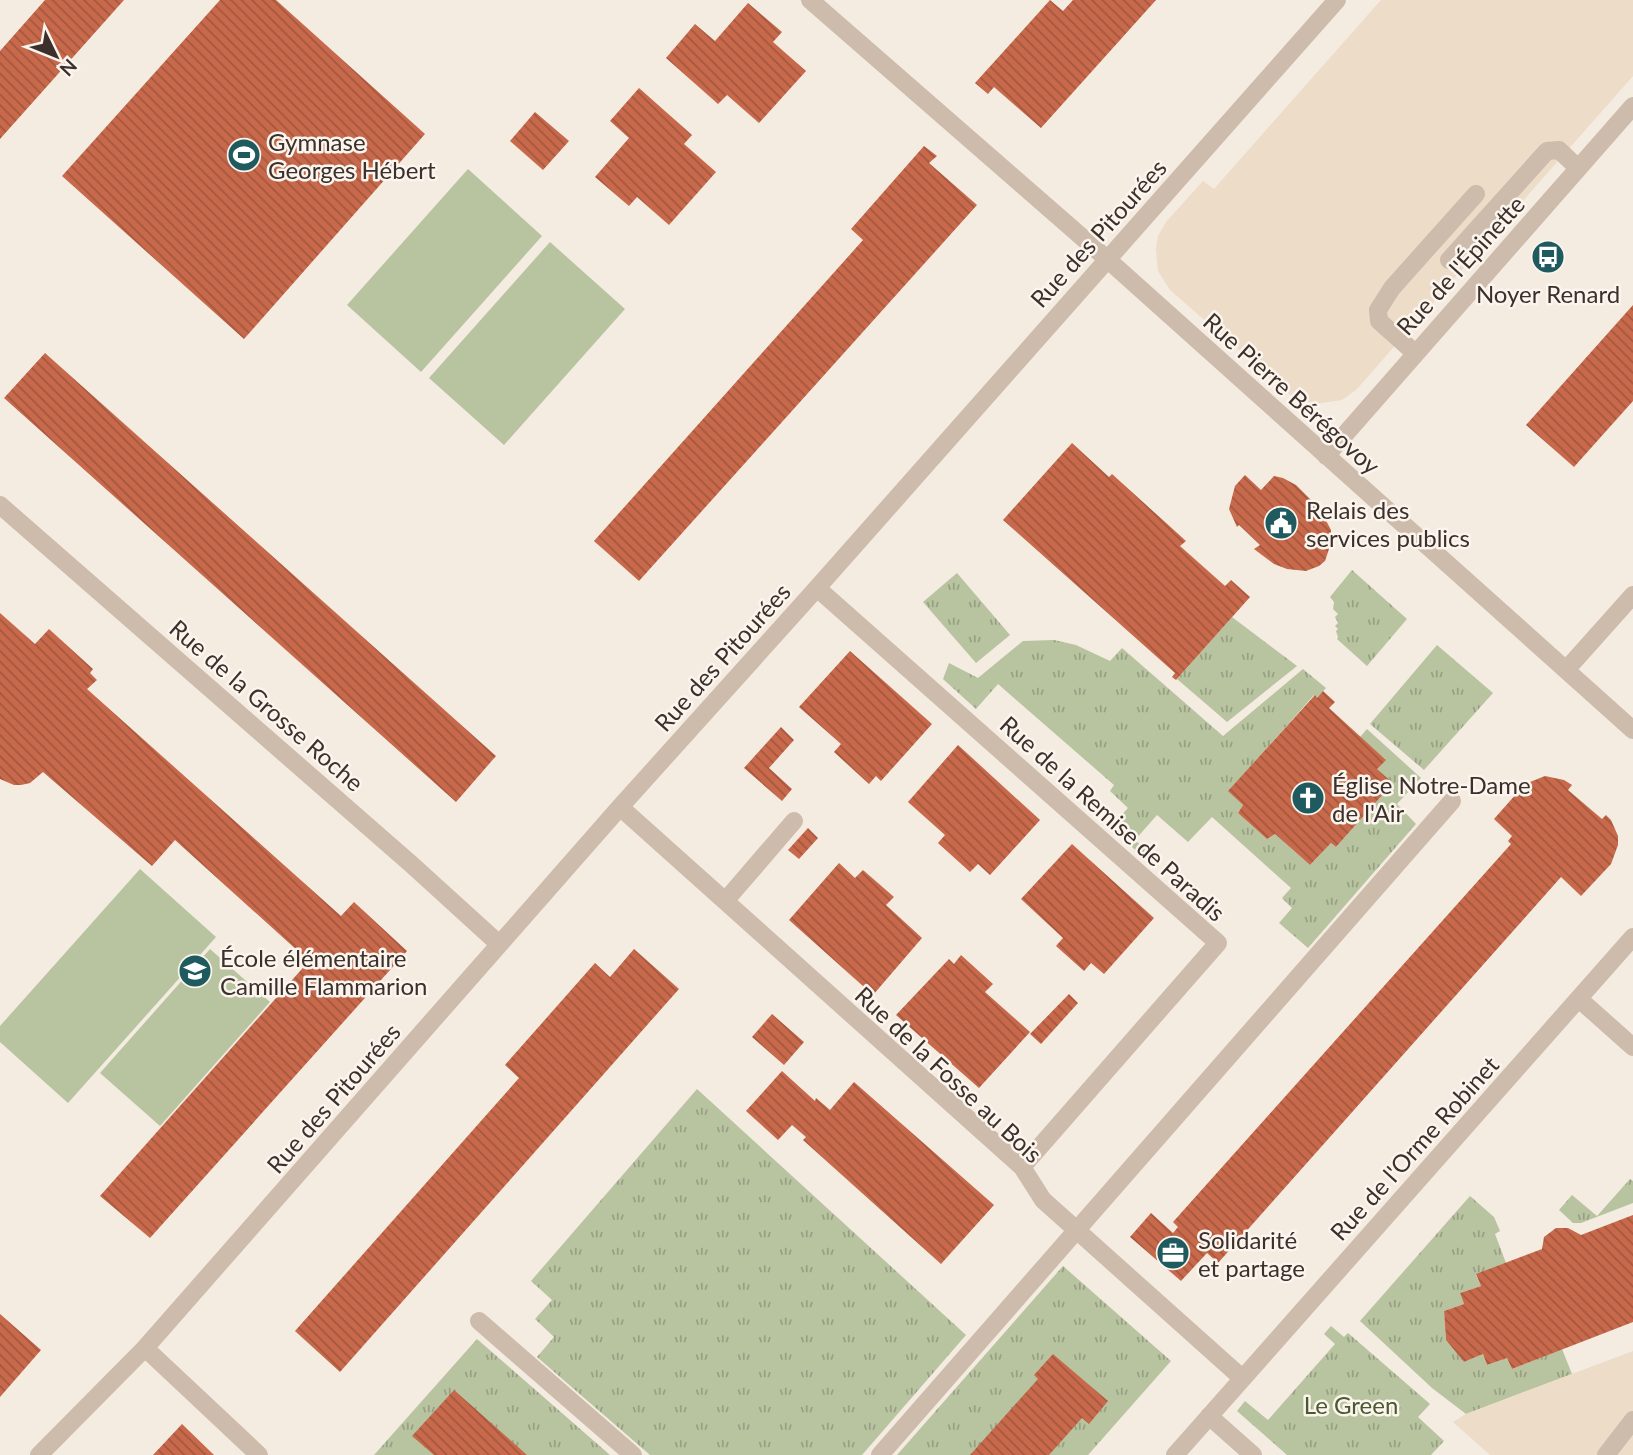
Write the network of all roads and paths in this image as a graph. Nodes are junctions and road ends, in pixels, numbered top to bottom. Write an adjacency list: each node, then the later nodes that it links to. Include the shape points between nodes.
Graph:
1 (810, 0): 6 (street, Rue Pierre Bérégovoy)
2 (1337, 0): 6 (street, Rue des Pitourées)
3 (1633, 106): 4 (street, Rue de l'Épinette)
4 (1578, 168): 7 (street, via 1559,150 1547,151); 8 (street, Rue de l'Épinette)
5 (1476, 194): 8 (street, via 1392,288 1378,310 1380,321)
6 (1107, 259): 9 (street, Rue Pierre Bérégovoy); 11 (street, Rue des Pitourées)
7 (1449, 260)
8 (1415, 353): 9 (street, Rue de l'Épinette)
9 (1326, 456): 13 (street, Rue Pierre Bérégovoy)
10 (0, 505): 20 (street, Rue de la Grosse Roche)
11 (817, 588): 16 (street, Rue des Pitourées); 23 (street, Rue de la Remise de Paradis, via 1217,943)
12 (1633, 595): 13 (street)
13 (1566, 670): 14 (street, Rue Pierre Bérégovoy)
14 (1633, 730)
15 (1452, 801): 24 (street)
16 (620, 807): 18 (street, Rue de la Fosse au Bois); 20 (street, Rue des Pitourées)
17 (794, 821): 18 (street)
18 (726, 900): 23 (street, Rue de la Fosse au Bois)
19 (1633, 936): 21 (street, Rue de l'Orme Robinet)
20 (499, 944): 26 (street, Rue des Pitourées)
21 (1579, 999): 22 (street); 27 (street, Rue de l'Orme Robinet)
22 (1633, 1047)
23 (1022, 1167): 24 (street, Rue de la Fosse au Bois, via 1043,1200)
24 (1077, 1231): 27 (street, Rue de la Fosse au Bois); 33 (street)
25 (479, 1321): 32 (street)
26 (145, 1348): 30 (street, Rue des Pitourées); 31 (street)
27 (1242, 1378): 28 (street, Rue de l'Orme Robinet)
28 (1209, 1416): 34 (street, Rue de l'Orme Robinet); 35 (street)
29 (1633, 1420): 36 (street)
30 (39, 1455)
31 (259, 1455)
32 (633, 1455)
33 (880, 1455)
34 (1175, 1455)
35 (1253, 1455)
36 (1606, 1455)

